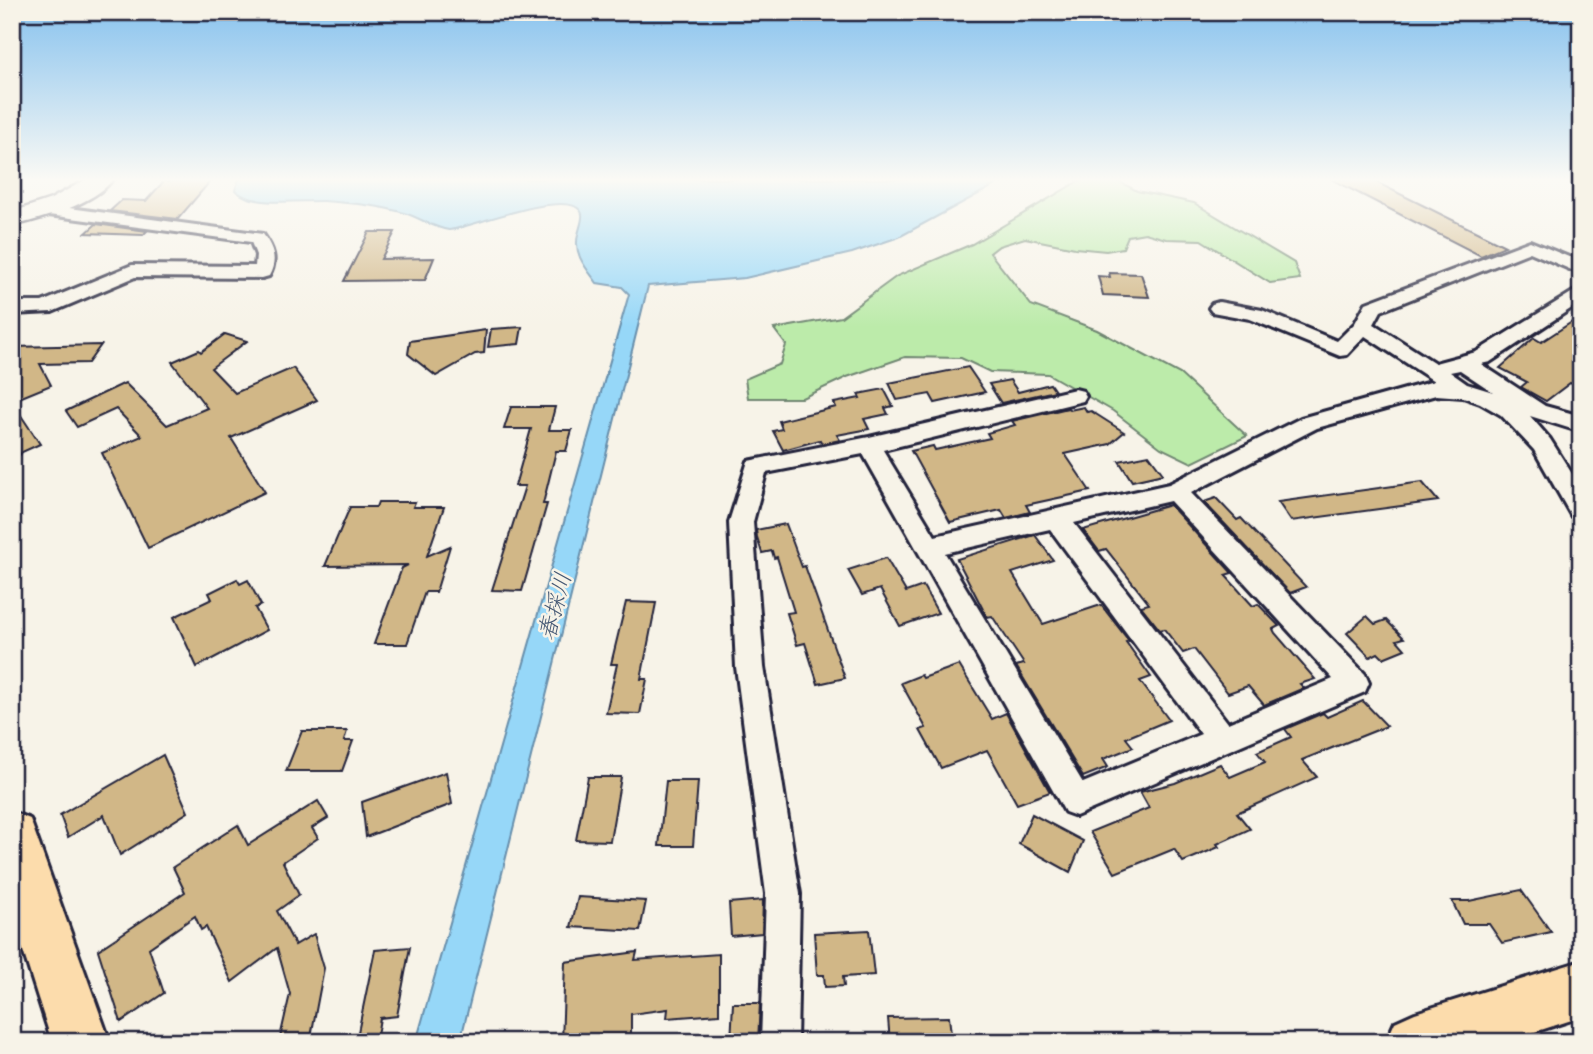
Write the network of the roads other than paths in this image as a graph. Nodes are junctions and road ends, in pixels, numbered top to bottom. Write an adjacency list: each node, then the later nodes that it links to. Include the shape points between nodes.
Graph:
1 (183, 228): 4 (street, via 257,238 267,259 262,272 132,271 46,308)
2 (1581, 269): 6 (street, via 1530,246 1373,307)
3 (1581, 293): 7 (street, via 1483,357)
4 (12, 308)
5 (1219, 308): 6 (street, via 1255,314 1340,350)
6 (1363, 327): 8 (street)
7 (1463, 362): 8 (street); 11 (street, via 1537,411)
8 (1432, 370): 9 (street)
9 (1458, 387): 13 (street, via 1436,388 1309,423); 14 (street, via 1483,394 1512,411 1535,433)
10 (1075, 396): 12 (street)
11 (1581, 424)
12 (869, 445): 16 (street); 21 (street, via 756,467 741,522 750,667 783,894)
13 (1175, 491): 15 (street); 17 (street, via 1355,683)
14 (1581, 511)
15 (1056, 518): 16 (street); 17 (street)
16 (929, 547): 17 (street, via 1076,801)
17 (1222, 739)
18 (12, 837): 20 (main road)
19 (1581, 989): 22 (main road)
20 (82, 1042)
21 (779, 1042)
22 (1415, 1042)

